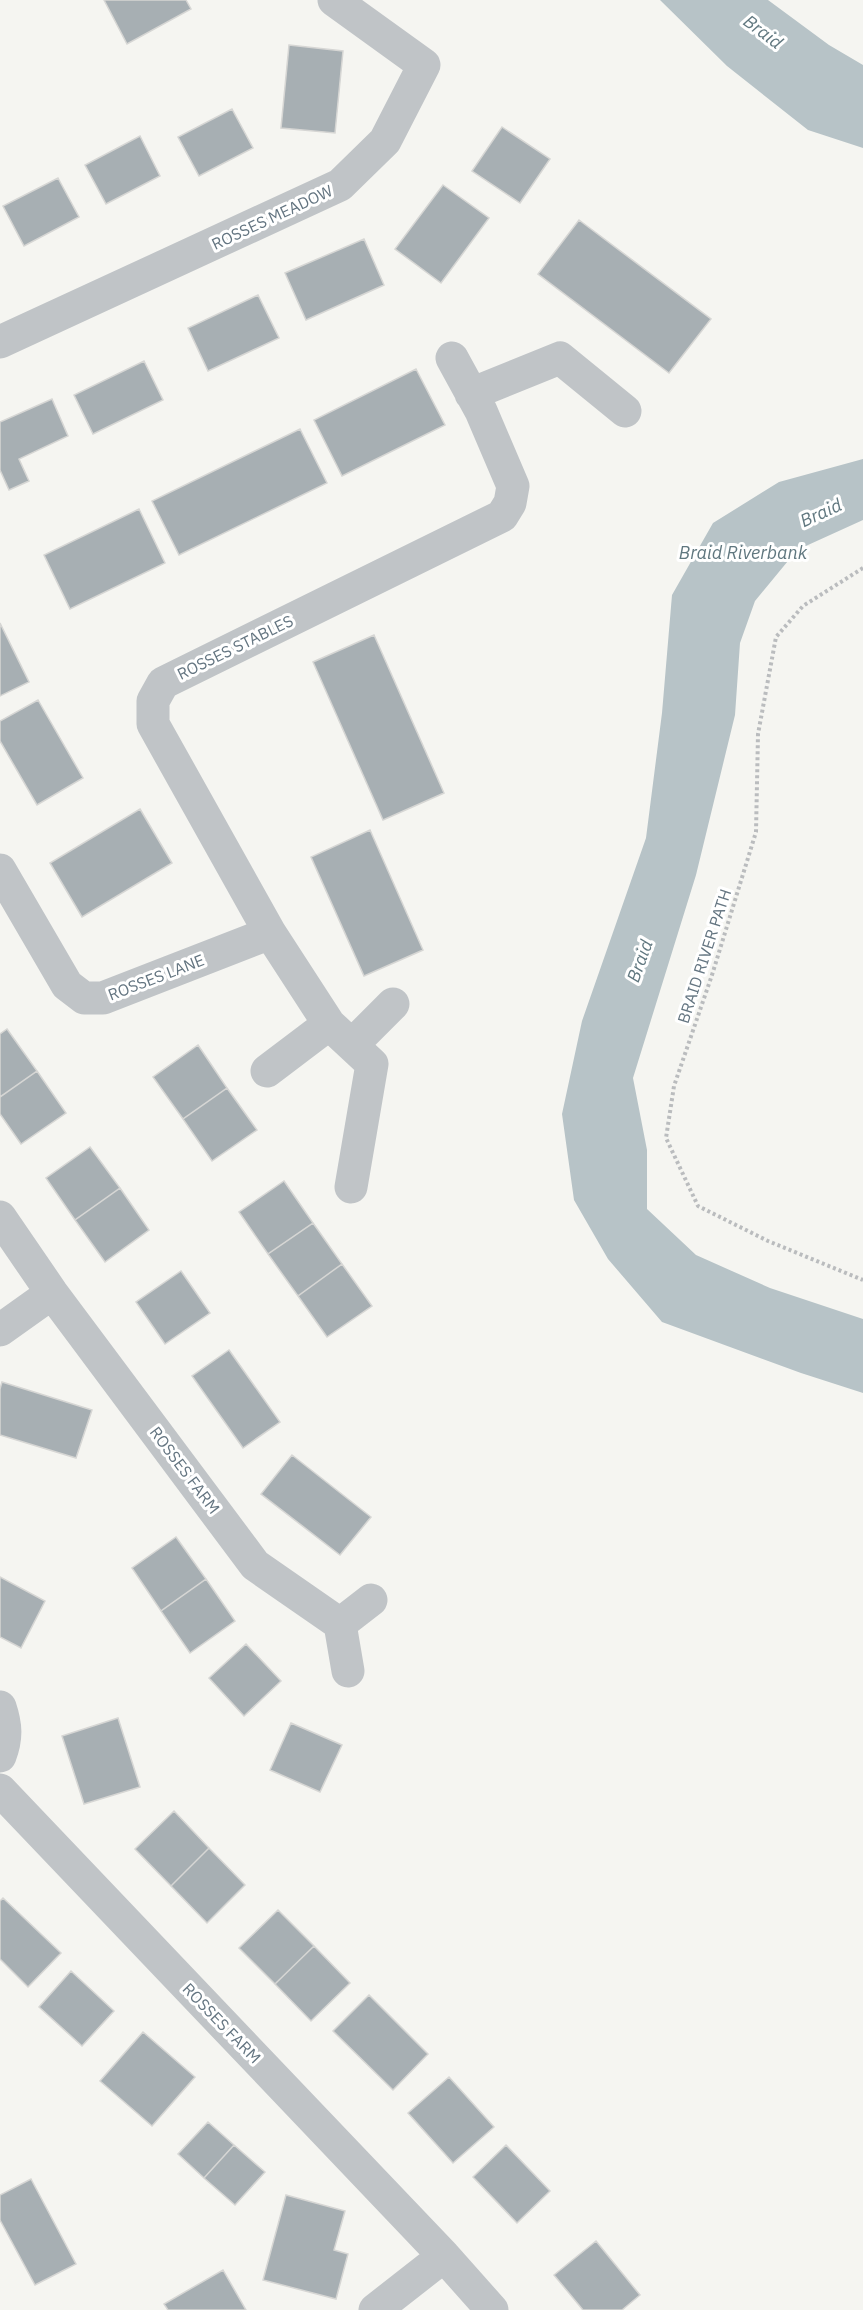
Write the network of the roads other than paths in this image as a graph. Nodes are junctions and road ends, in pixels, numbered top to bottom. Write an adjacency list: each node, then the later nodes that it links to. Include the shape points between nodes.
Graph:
1 (334, 0): 2 (street, ROSSES MEADOW, via 424,65 385,141 340,185)
2 (0, 342)
3 (452, 358): 4 (street, ROSSES STABLES)
4 (471, 394): 5 (street, via 560,358); 7 (street, ROSSES STABLES, via 513,486 510,503 502,516 163,683 153,701 153,724)
5 (626, 411)
6 (0, 870): 7 (street, ROSSES LANE, via 67,985 84,998 103,998)
7 (270, 933): 9 (street, ROSSES STABLES)
8 (393, 1004): 9 (street)
9 (351, 1044): 10 (street); 11 (street)
10 (267, 1071)
11 (351, 1187)
12 (0, 1217): 13 (street, ROSSES FARM)
13 (52, 1293): 14 (street); 16 (street, ROSSES FARM, via 255,1564)
14 (0, 1330)
15 (371, 1600): 16 (street)
16 (340, 1624): 17 (street)
17 (348, 1671)
18 (0, 1707): 19 (street, via 5,1722)
19 (0, 1756)
20 (0, 1790): 21 (street, ROSSES FARM)
21 (444, 2256): 22 (street); 23 (street, ROSSES FARM)
22 (375, 2310)
23 (492, 2310)

